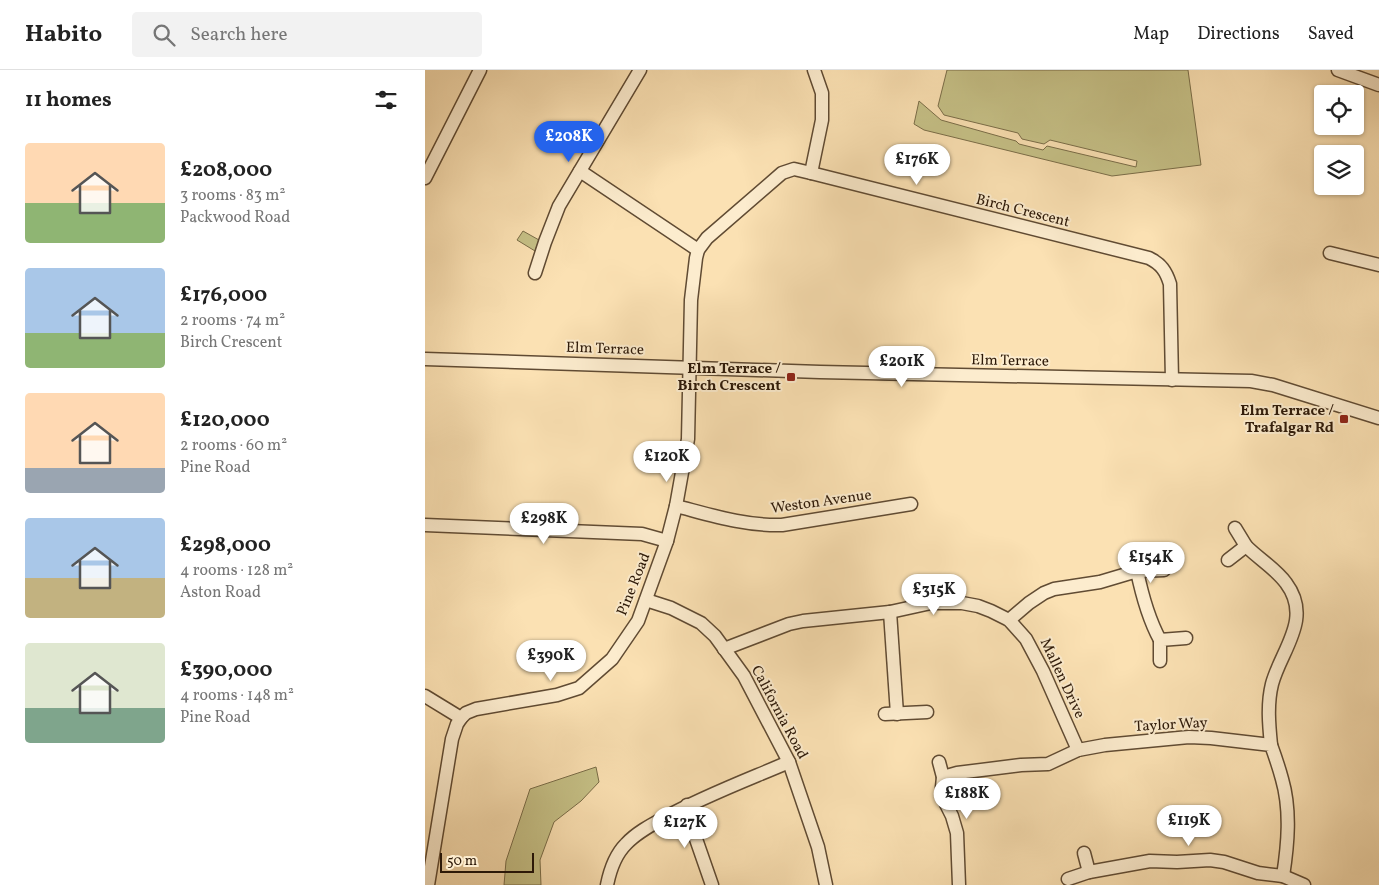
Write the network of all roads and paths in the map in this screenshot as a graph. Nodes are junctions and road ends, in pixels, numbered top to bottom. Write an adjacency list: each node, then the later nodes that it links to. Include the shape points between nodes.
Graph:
1 (480, 70): 8 (street)
2 (640, 70): 6 (street)
3 (814, 70): 7 (street, via 822,93 822,120)
4 (1337, 70): 5 (street)
5 (1379, 85)
6 (580, 171): 9 (street); 12 (street, via 559,206)
7 (811, 173): 9 (street, Birch Crescent, via 794,170 782,173 707,238); 15 (street, Birch Crescent, via 1139,256 1159,264 1171,284)
8 (425, 178)
9 (698, 250): 14 (street, via 691,300)
10 (1330, 253): 11 (street)
11 (1379, 266)
12 (535, 273)
13 (425, 359): 14 (street, Elm Terrace)
14 (689, 367): 15 (street, Elm Terrace); 18 (street, Pine Road, via 689,439)
15 (1172, 380): 16 (street, Elm Terrace, via 1273,385)
16 (1379, 418)
17 (911, 504): 18 (street, Weston Avenue, via 761,526)
18 (676, 506): 21 (street, Pine Road)
19 (425, 525): 21 (street, via 642,534)
20 (1235, 528): 22 (street)
21 (667, 541): 26 (street, Pine Road)
22 (1246, 546): 23 (street); 36 (street, via 1287,584 1297,607 1294,634 1277,670 1269,701)
23 (1228, 560)
24 (1164, 570): 25 (street)
25 (1137, 571): 28 (street, via 1100,582 1054,589 1029,603); 30 (street, via 1144,604)
26 (646, 600): 31 (street, California Road, via 701,623); 35 (street, Pine Road, via 638,621 612,659 579,688 476,710)
27 (890, 612): 28 (street, Mallen Drive, via 931,603 962,603 978,606); 31 (street, Mallen Drive, via 789,624); 34 (street, via 891,714)
28 (1009, 620): 37 (street, Mallen Drive, via 1026,639)
29 (1186, 638): 30 (street)
30 (1161, 640): 32 (street)
31 (724, 649): 38 (street, California Road, via 743,676)
32 (1161, 660)
33 (425, 696): 35 (street)
34 (927, 712)
35 (461, 718): 46 (street, via 452,739)
36 (1271, 745): 37 (street, Taylor Way, via 1189,737); 44 (street, via 1287,804)
37 (1078, 750): 40 (street, Taylor Way, via 1048,764)
38 (789, 762): 41 (street); 49 (street, California Road, via 818,847)
39 (939, 762): 40 (street)
40 (943, 777): 50 (street, via 945,802 957,833)
41 (687, 805): 47 (street, via 626,844 615,858); 48 (street)
42 (1084, 853): 43 (street)
43 (1089, 872): 44 (street, via 1150,861 1210,860); 45 (street)
44 (1283, 876): 51 (street)
45 (1067, 879)
46 (429, 885)
47 (607, 885)
48 (712, 885)
49 (826, 885)
50 (959, 885)
51 (1304, 885)

